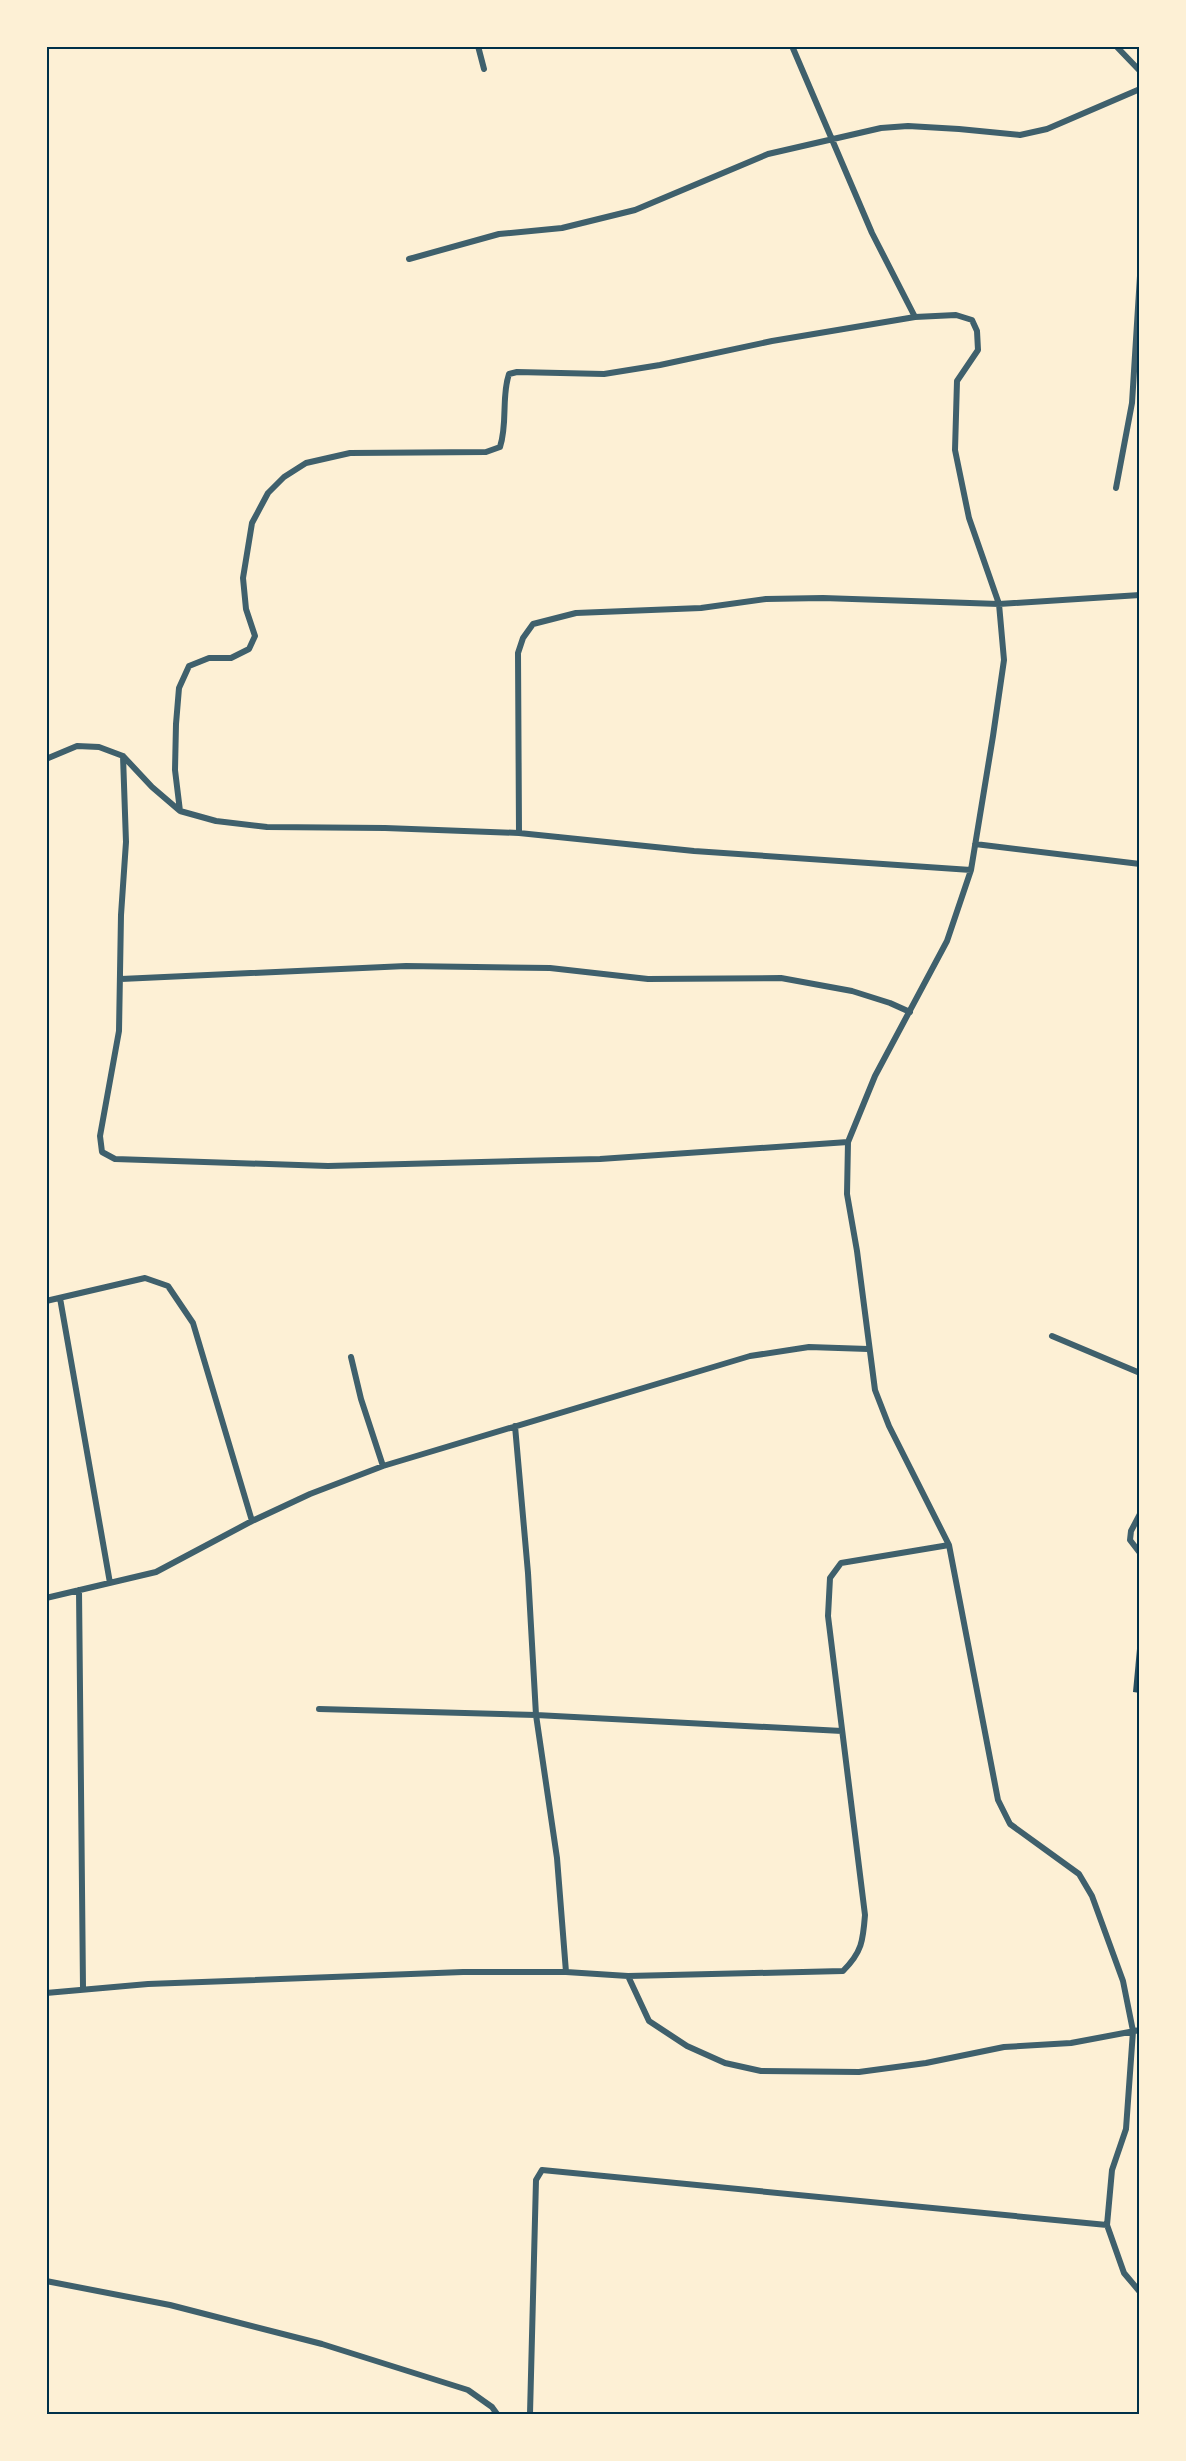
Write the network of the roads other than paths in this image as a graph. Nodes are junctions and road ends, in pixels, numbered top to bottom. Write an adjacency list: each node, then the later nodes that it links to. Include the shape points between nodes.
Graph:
1 (478, 46): 4 (street)
2 (792, 46): 7 (street)
3 (1116, 46): 5 (street)
4 (484, 69)
5 (1140, 71)
6 (1140, 89): 7 (street, via 1047,129 1020,135 908,126)
7 (833, 139): 8 (street, via 768,154 635,210 562,228 500,234); 10 (street, via 872,233)
8 (409, 259)
9 (1140, 276): 11 (street)
10 (915, 317): 14 (street, via 956,315 972,320 977,331 978,350 957,381 955,450 969,518); 17 (street, via 604,374 509,374 500,447 486,452 350,453 306,463 284,477 268,493 252,523 243,578 246,609 255,636 249,649 231,658 209,658 189,666 179,688 175,770)
11 (1138, 331): 12 (street, via 1132,403)
12 (1116, 488)
13 (1140, 595): 14 (street)
14 (999, 604): 18 (street, via 766,599 701,608 576,614 534,624 518,653); 19 (street, via 1004,660)
15 (123, 756): 16 (street, via 99,747 77,746); 17 (street); 22 (street, via 126,842)
16 (46, 759)
17 (180, 811): 18 (street, via 216,821 267,827)
18 (519, 832): 21 (street, via 694,851)
19 (975, 844): 20 (street); 21 (street)
20 (1140, 864)
21 (971, 870): 23 (street, via 947,941)
22 (121, 980): 23 (street, via 406,966 550,968 648,979 781,978 852,991); 24 (street, via 119,1031 100,1136 102,1152 115,1159 328,1166 600,1159)
23 (910, 1012): 24 (street, via 875,1076)
24 (848, 1142): 28 (street, via 847,1194)
25 (60, 1298): 26 (street); 34 (street, via 145,1278 168,1286 193,1323); 37 (street)
26 (46, 1301)
27 (1052, 1336): 30 (street)
28 (868, 1349): 31 (street, via 809,1347 750,1356); 35 (street, via 875,1390 889,1426)
29 (351, 1357): 32 (street)
30 (1140, 1373)
31 (515, 1426): 32 (street); 41 (street)
32 (383, 1466): 34 (street)
33 (1140, 1514): 36 (street, via 1130,1540)
34 (252, 1521): 37 (street, via 156,1572)
35 (949, 1545): 42 (street, via 842,1563 830,1578 828,1616); 47 (street, via 999,1800 1010,1824 1079,1874 1088,1888 1123,1981)
36 (1140, 1553)
37 (110, 1583): 38 (street)
38 (79, 1590): 39 (street); 45 (street)
39 (46, 1598)
40 (319, 1709): 41 (street)
41 (536, 1715): 42 (street); 43 (street, via 557,1858)
42 (842, 1731): 44 (street, via 865,1915 857,1957 843,1971)
43 (566, 1972): 44 (street); 45 (street, via 463,1972)
44 (628, 1976): 47 (street, via 649,2021 724,2063 761,2071 859,2072 1004,2047 1071,2043)
45 (83, 1988): 46 (street)
46 (46, 1993)
47 (1136, 2030): 48 (street, via 1126,2129 1113,2170)
48 (1107, 2225): 50 (street, via 1125,2273); 52 (street, via 542,2170 536,2180)
49 (46, 2281): 51 (street, via 170,2305 322,2344 468,2390)
50 (1140, 2292)
51 (497, 2415)
52 (530, 2415)

